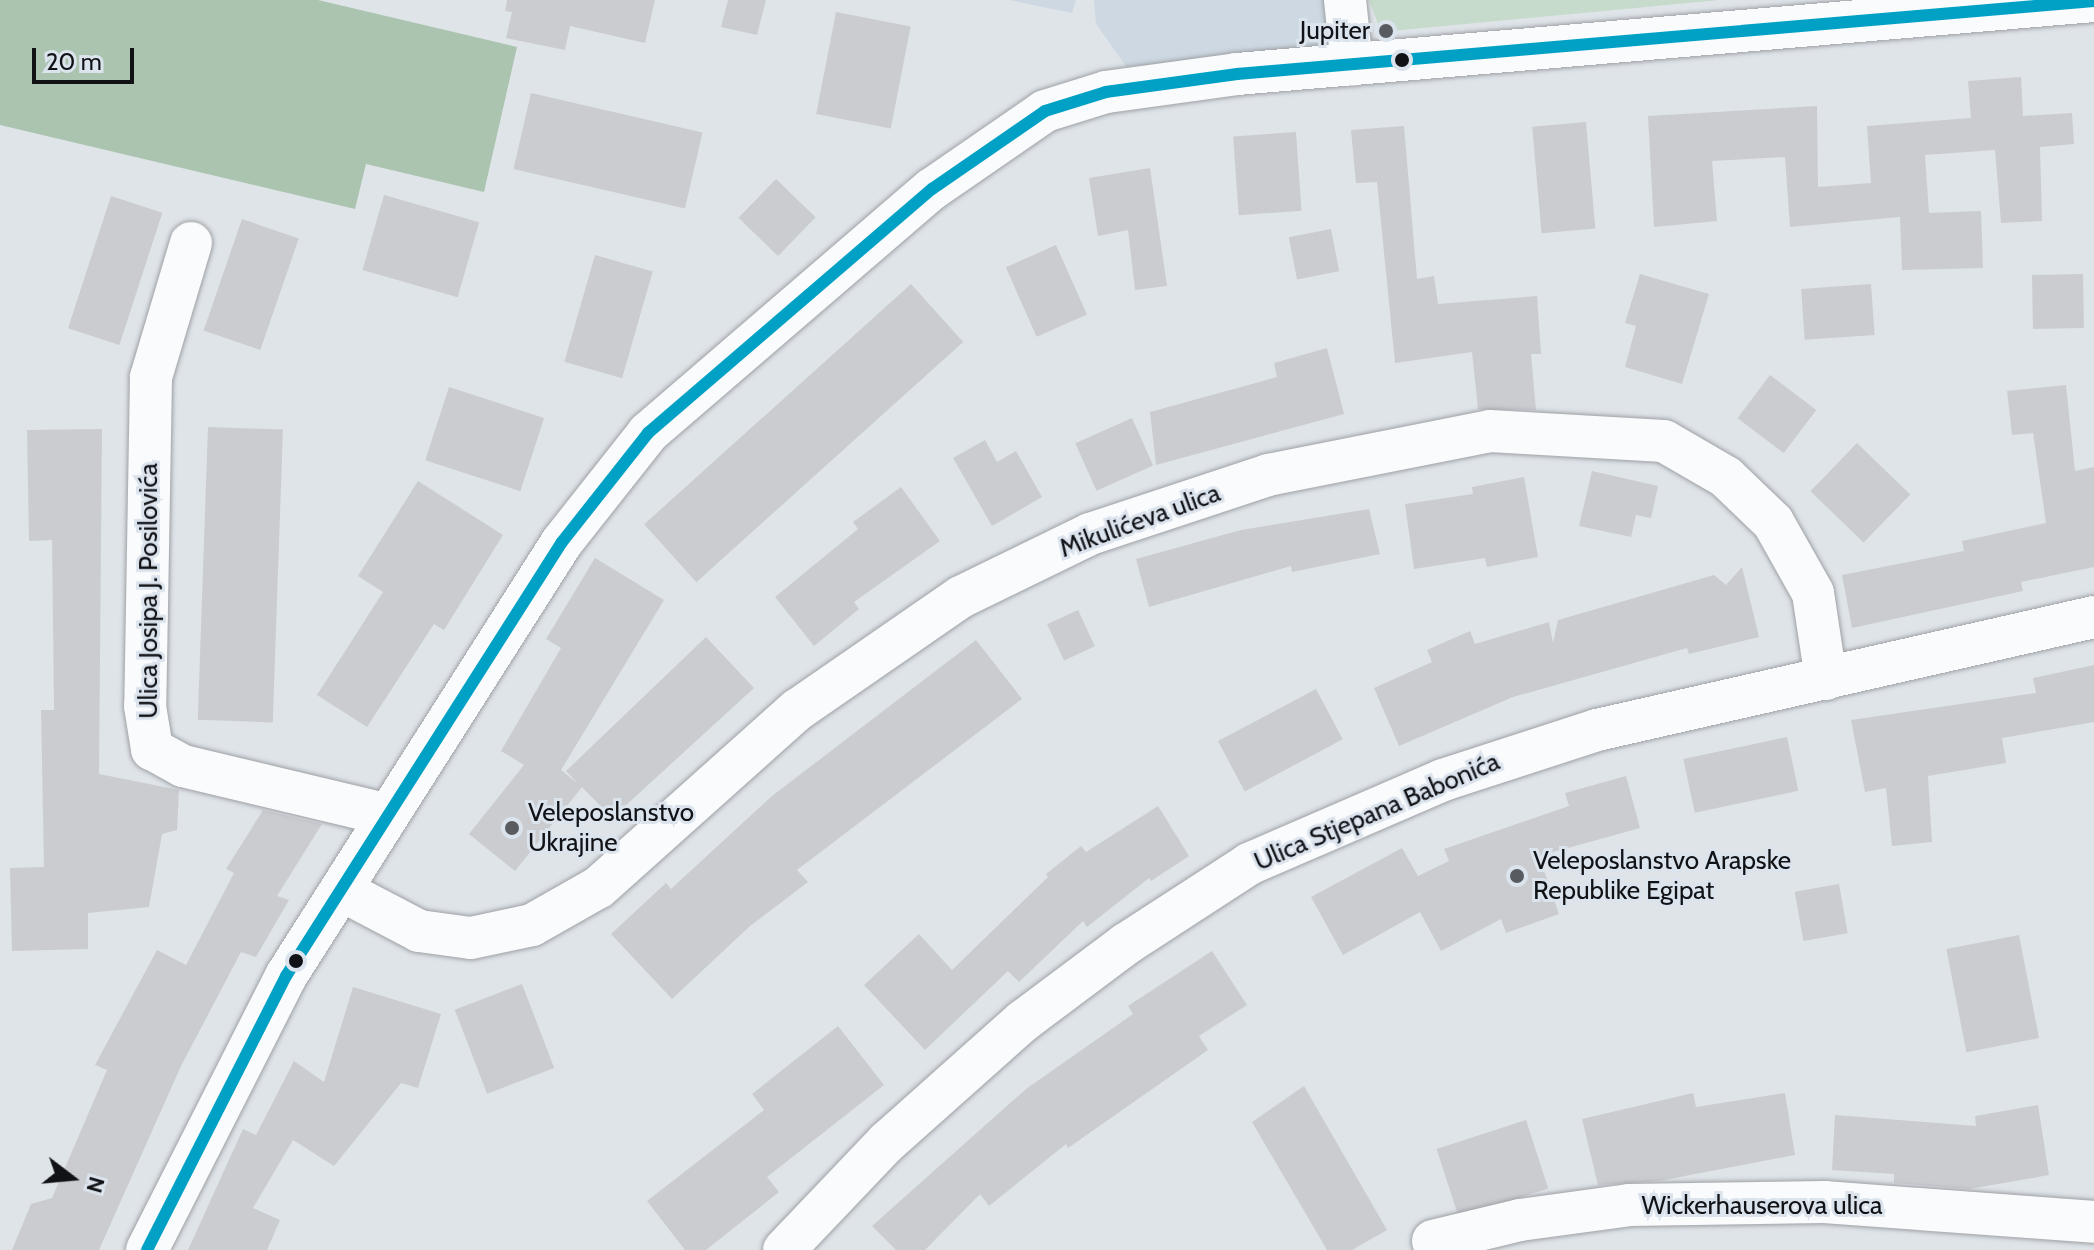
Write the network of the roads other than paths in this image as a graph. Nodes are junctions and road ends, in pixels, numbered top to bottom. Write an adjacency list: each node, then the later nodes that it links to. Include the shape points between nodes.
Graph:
1 (1345, 0): 3 (street)
2 (2094, 1): 3 (street)
3 (1352, 65): 7 (street, via 1159,83 1069,102 1045,111 932,189 648,433 562,542)
4 (191, 243): 7 (street, Ulica Josipa J. Posilovića, via 151,377 145,706 152,749 183,766)
5 (2094, 617): 6 (street, Ulica Stjepana Babonića)
6 (1826, 679): 8 (street, Mikulićeva ulica, via 1813,593 1773,522 1726,477 1664,441 1490,431 1268,475 1090,534 961,597 797,710 599,887 532,925 471,938 419,931); 12 (street, Ulica Stjepana Babonića, via 1695,706 1493,761 1249,864 1126,944 993,1046 887,1142)
7 (385, 814): 8 (street)
8 (341, 890): 11 (street, via 286,976)
9 (2094, 1222): 10 (street, Wickerhauserova ulica, via 1824,1202 1629,1205 1520,1220)
10 (1433, 1241)
11 (147, 1250)
12 (784, 1250)

